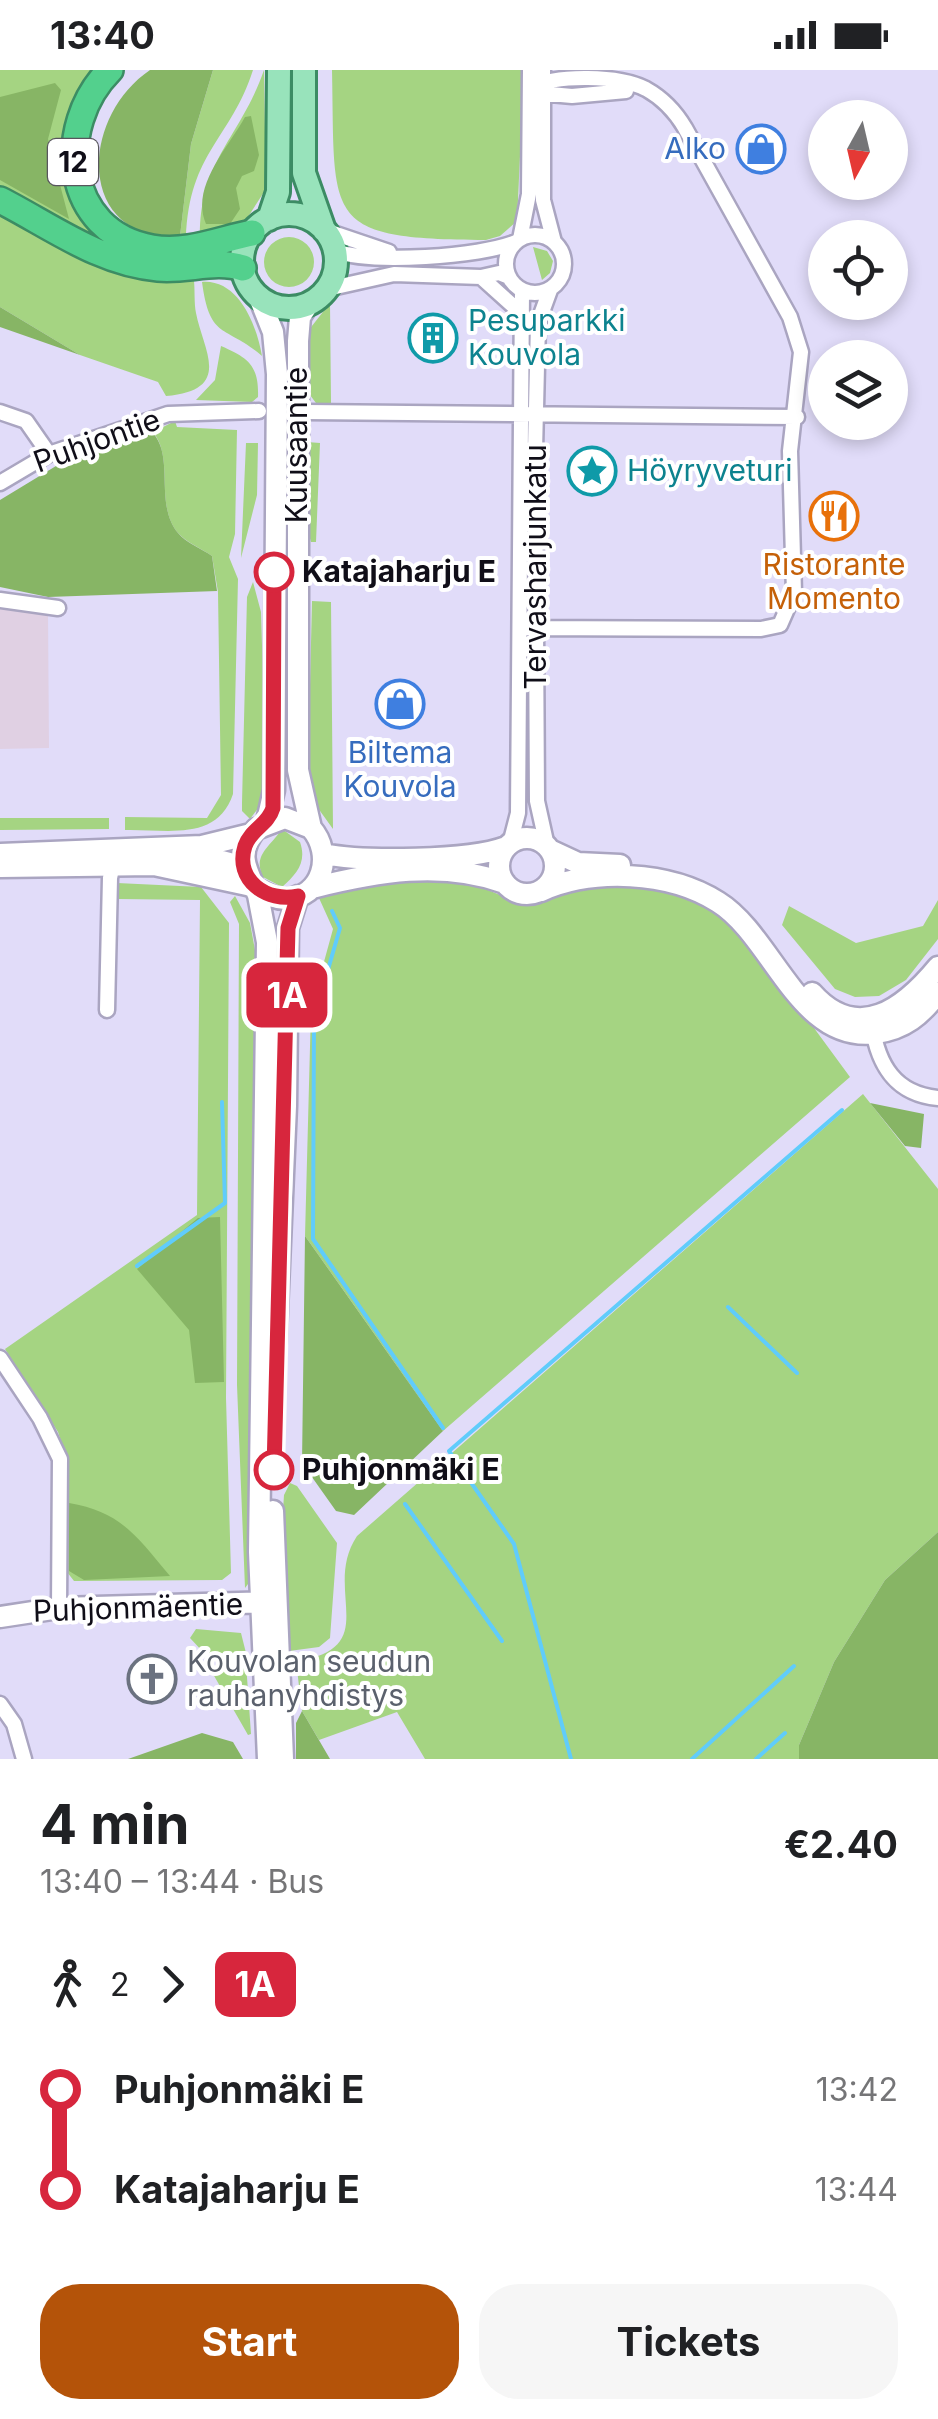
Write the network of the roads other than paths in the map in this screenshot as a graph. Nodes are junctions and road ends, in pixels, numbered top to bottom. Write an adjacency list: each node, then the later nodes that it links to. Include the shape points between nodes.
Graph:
1 (110, 70): 7 (highway, 12, via 84,106 72,147 77,179 95,215 130,242 162,249 184,249)
2 (279, 70): 7 (main road, via 278,192)
3 (304, 70): 8 (main road, via 304,173)
4 (530, 70): 5 (street)
5 (541, 84): 9 (street); 10 (street, via 544,212); 22 (street, via 634,91 674,111 790,317 801,352)
6 (0, 200): 14 (highway, via 124,262 204,268)
7 (260, 226): 8 (main road, via 298,215); 14 (main road, via 244,250)
8 (329, 240): 11 (street); 11 (street, via 361,258); 17 (main road, via 335,270)
9 (518, 241): 10 (street, via 538,235); 11 (street, via 486,253); 13 (street, via 507,258)
10 (554, 242): 16 (street, via 564,268)
11 (399, 254)
12 (481, 277): 13 (street); 17 (street, via 394,274); 18 (street)
13 (509, 277): 15 (street)
14 (251, 284): 17 (main road, via 283,308); 29 (main road, Kuusaantie, via 273,332 277,374 274,790)
15 (522, 290): 16 (street); 18 (street, Tervasharjunkatu)
16 (550, 290): 23 (street, Tervasharjunkatu, via 538,324)
17 (318, 296): 30 (main road, Kuusaantie, via 298,327 296,573 298,770)
18 (522, 314): 23 (street, Tervasharjunkatu)
19 (0, 412): 24 (street, via 26,421)
20 (259, 412): 24 (street, Puhjontie, via 168,414)
21 (306, 412): 23 (street)
22 (797, 416): 23 (street); 28 (street, via 790,452 794,593 780,625)
23 (529, 417): 28 (street, Tervasharjunkatu)
24 (49, 454): 25 (street, Puhjontie)
25 (0, 483)
26 (0, 600): 27 (street)
27 (58, 608)
28 (529, 628): 31 (street, Tervasharjunkatu, via 518,813); 32 (street, Tervasharjunkatu, via 537,801)
29 (259, 828): 30 (main road, via 294,819); 34 (main road, via 202,846); 36 (main road)
30 (317, 839): 31 (main road, via 364,861); 41 (main road, via 322,872)
31 (508, 846): 32 (main road, via 526,838); 38 (main road, via 499,865)
32 (548, 848): 40 (main road, via 554,872); 45 (main road, via 578,862 663,869 704,880 750,914 819,1001)
33 (0, 854): 34 (main road)
34 (114, 858): 35 (main road); 37 (main road); 44 (street)
35 (154, 866): 36 (main road, via 214,859); 39 (main road)
36 (244, 866): 39 (main road)
37 (0, 867)
38 (505, 883): 40 (main road, via 525,894); 41 (main road, via 458,871 414,870)
39 (256, 887): 41 (main road, via 275,898); 48 (main road, via 267,970)
40 (540, 890): 45 (main road, via 616,877 700,892 736,916 820,1017 850,1032)
41 (305, 892): 48 (main road, via 288,920)
42 (938, 967): 45 (main road, via 912,998)
43 (938, 993): 45 (main road, via 910,1023)
44 (107, 1010)
45 (872, 1026): 46 (street, via 883,1066 901,1087)
46 (938, 1098)
47 (0, 1358): 49 (street, via 60,1458)
48 (268, 1602): 49 (main road, Puhjonmäentie); 53 (main road); 54 (main road)
49 (59, 1608): 50 (main road, Puhjonmäentie)
50 (0, 1617)
51 (0, 1704): 52 (street)
52 (24, 1759)
53 (268, 1759)
54 (283, 1759)

